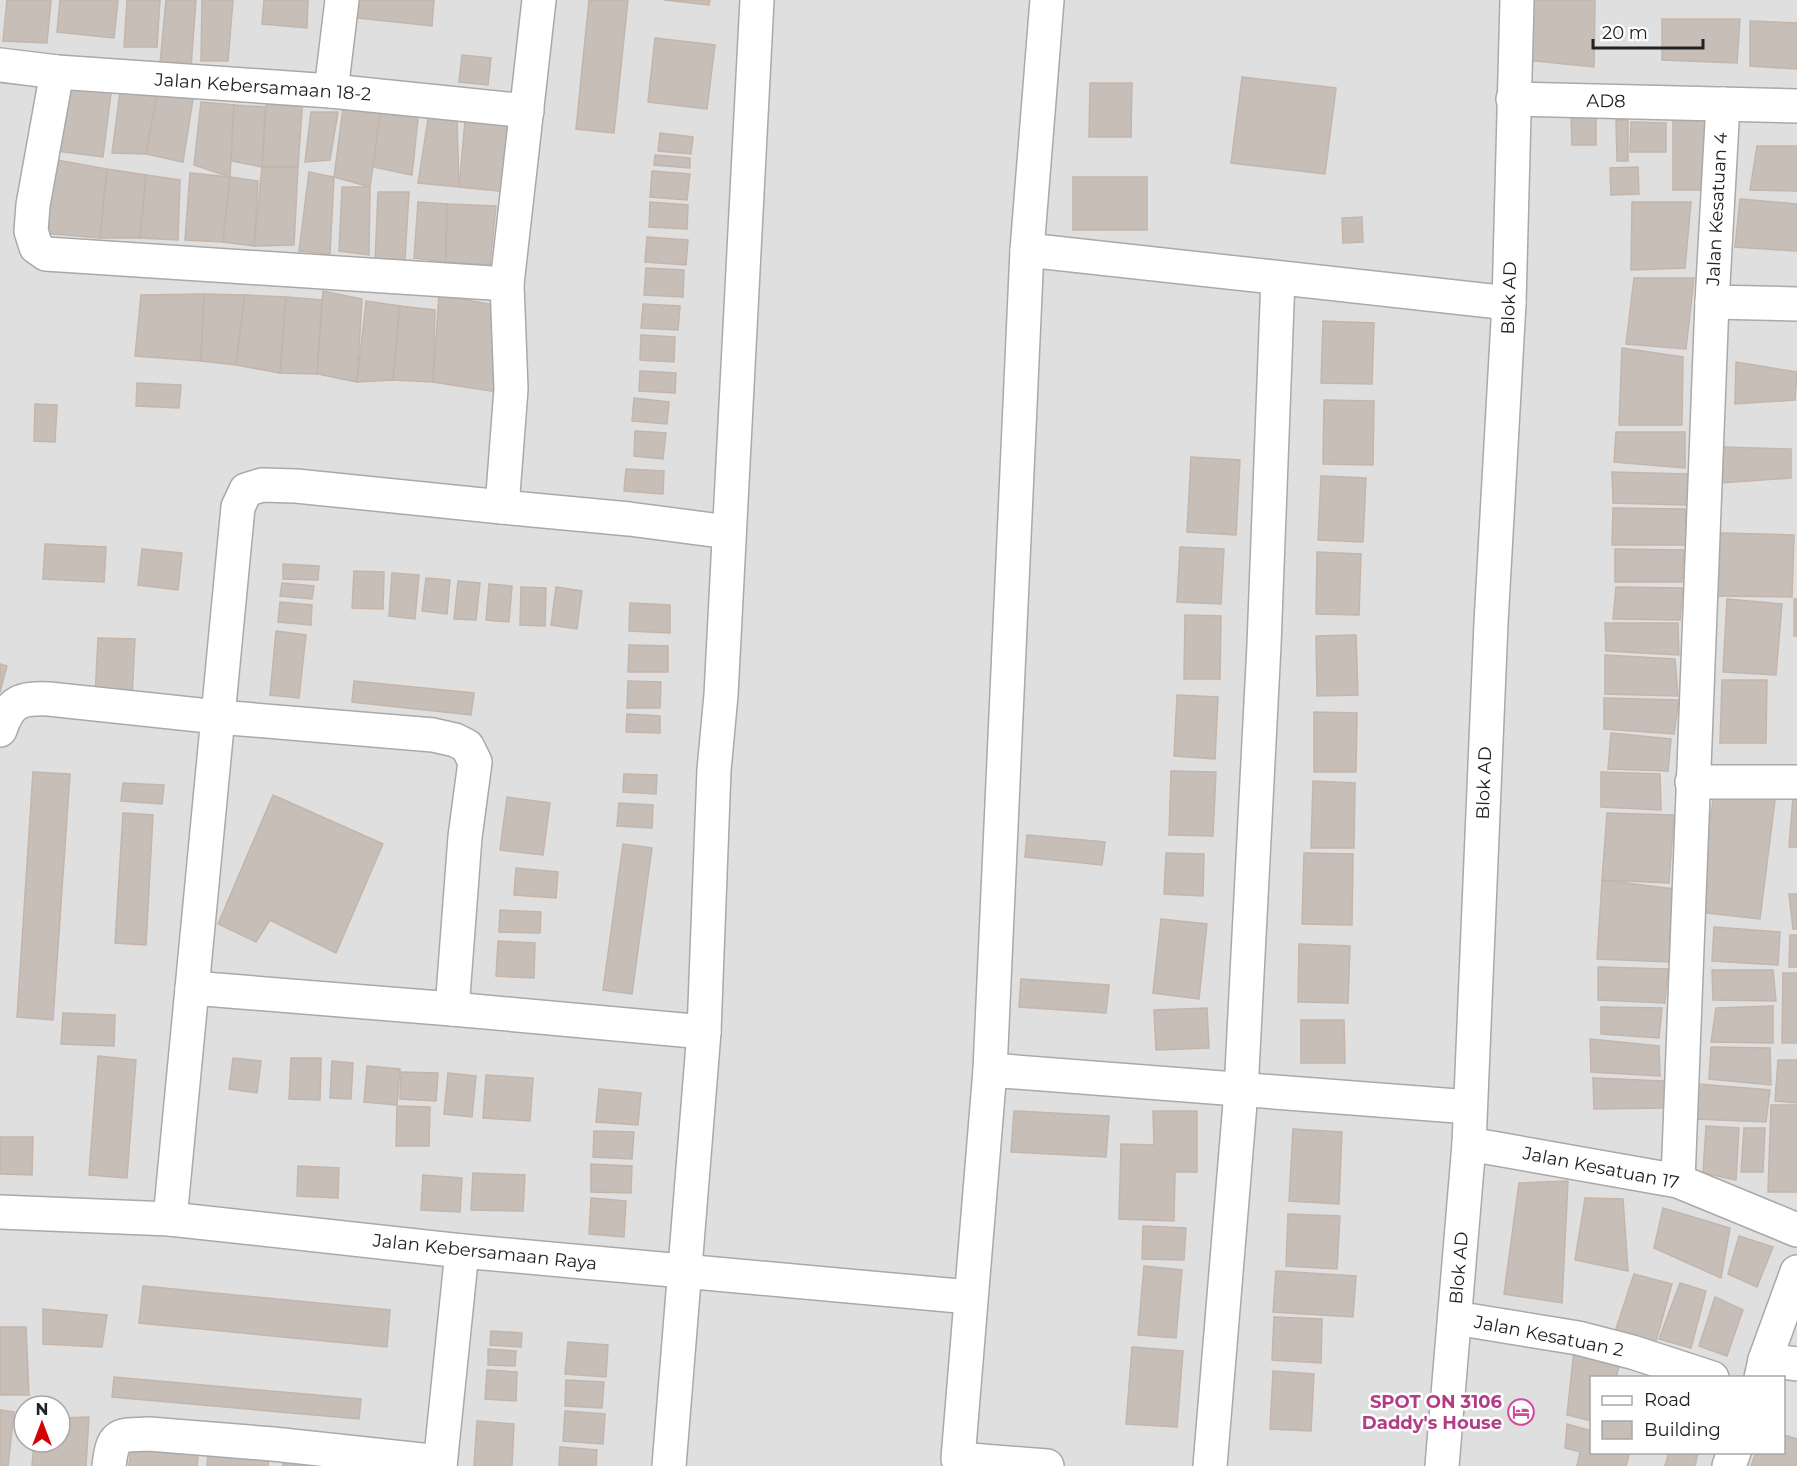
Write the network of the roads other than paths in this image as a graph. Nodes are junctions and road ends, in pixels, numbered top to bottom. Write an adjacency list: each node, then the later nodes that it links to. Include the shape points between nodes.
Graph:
1 (342, 0): 8 (street)
2 (539, 0): 12 (street)
3 (757, 0): 20 (street)
4 (1047, 0): 13 (street)
5 (1517, 0): 9 (street)
6 (0, 65): 7 (street, Jalan Kebersamaan 18-2)
7 (57, 72): 8 (street, Jalan Kebersamaan 18-2); 15 (street, via 31,231 36,247 46,254)
8 (331, 91): 12 (street, Jalan Kebersamaan 18-2)
9 (1513, 99): 10 (street, AD8); 17 (street, Blok AD)
10 (1723, 104): 11 (street, AD8); 16 (street, Jalan Kesatuan 4)
11 (1797, 106)
12 (526, 111): 15 (street)
13 (1027, 250): 14 (street); 28 (street)
14 (1278, 278): 17 (street); 29 (street)
15 (507, 284): 19 (street, via 511,389)
16 (1712, 302): 18 (street, Jalan Kesatuan 4); 23 (street)
17 (1509, 303): 30 (street, Blok AD)
18 (1797, 304)
19 (502, 507): 20 (street); 21 (street, via 296,486 262,485 246,490 238,507)
20 (729, 532): 27 (street, via 714,770)
21 (218, 717): 22 (street, via 28,698 8,711); 25 (street); 26 (street, via 433,735 467,746 475,762 465,837)
22 (0, 730)
23 (1692, 782): 24 (street); 32 (street)
24 (1797, 782)
25 (192, 988): 26 (street); 34 (street)
26 (452, 1010): 27 (street)
27 (704, 1032): 37 (street)
28 (990, 1070): 29 (street); 39 (street)
29 (1241, 1091): 30 (street); 49 (street)
30 (1470, 1107): 31 (street, Blok AD)
31 (1469, 1144): 32 (street, Jalan Kesatuan 17); 40 (street, Blok AD)
32 (1678, 1181): 35 (street, Jalan Kesatuan 17)
33 (0, 1212): 34 (street, Jalan Kebersamaan Raya)
34 (170, 1219): 36 (street, Jalan Kebersamaan Raya)
35 (1797, 1230)
36 (462, 1251): 37 (street, Jalan Kebersamaan Raya); 45 (street)
37 (686, 1272): 39 (street, Jalan Kebersamaan Raya); 47 (street)
38 (1797, 1272): 42 (street)
39 (970, 1297): 44 (street)
40 (1455, 1318): 43 (street, Jalan Kesatuan 2, via 1578,1338); 50 (street, Blok AD)
41 (1797, 1364): 42 (street)
42 (1763, 1369)
43 (1709, 1376)
44 (957, 1463): 48 (street)
45 (440, 1464): 46 (street, via 148,1434 119,1438 112,1446)
46 (109, 1466)
47 (669, 1466)
48 (1047, 1466)
49 (1210, 1466)
50 (1442, 1466)

